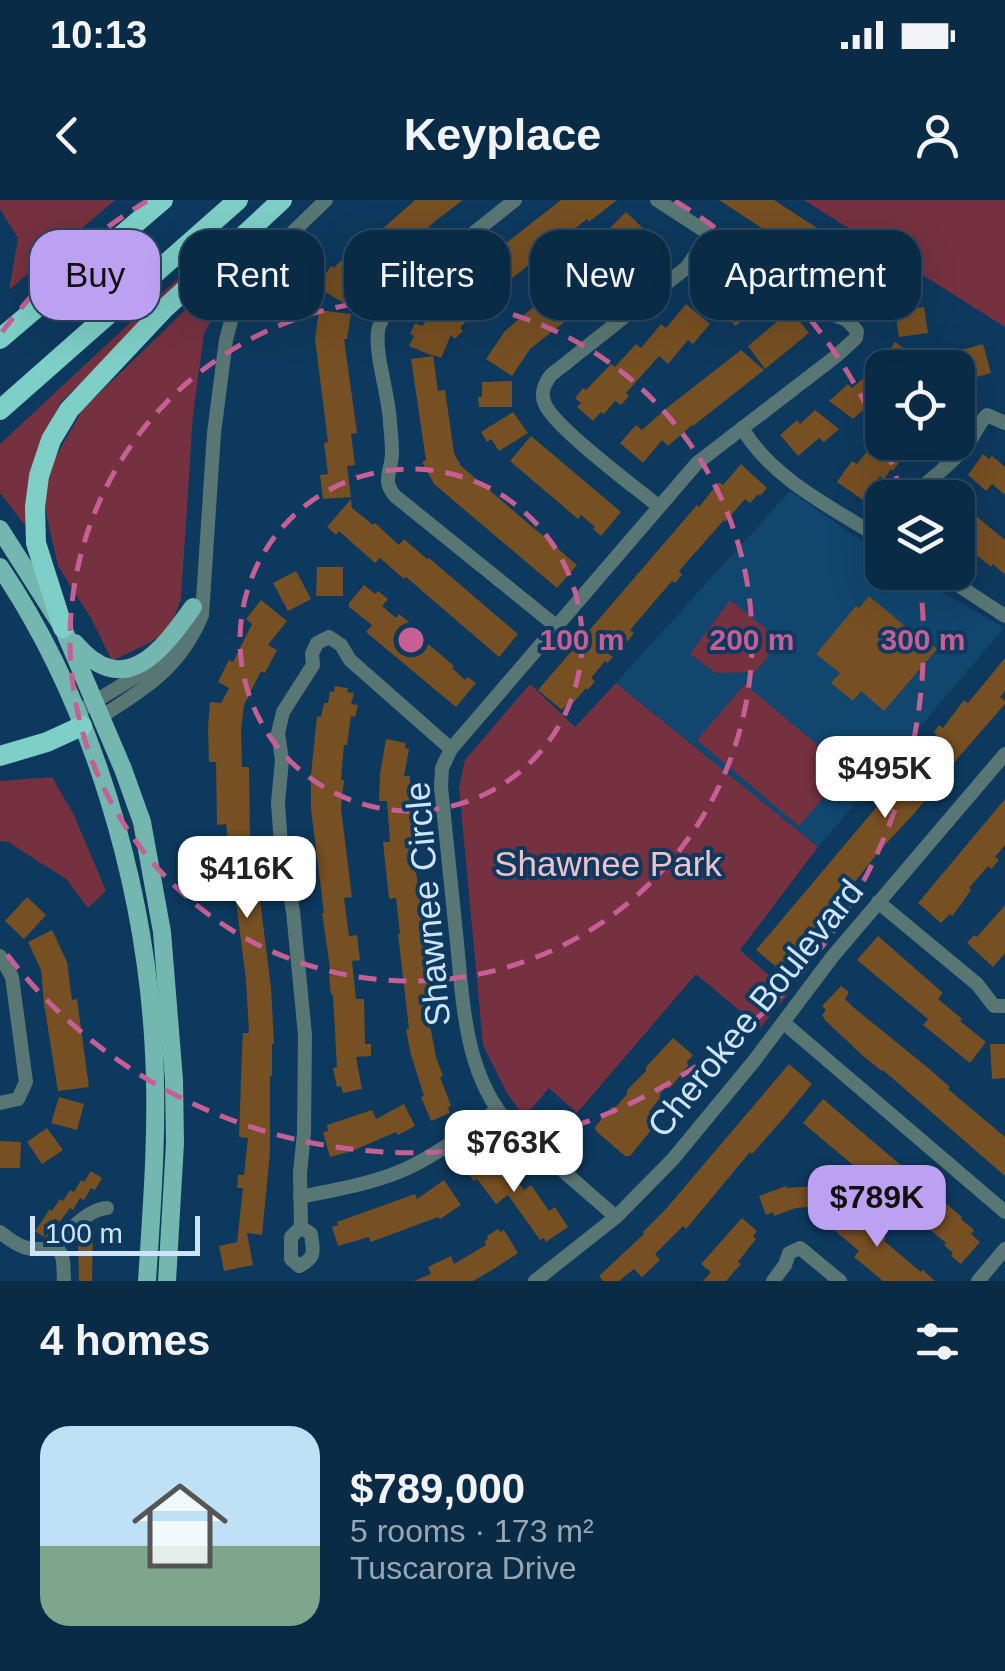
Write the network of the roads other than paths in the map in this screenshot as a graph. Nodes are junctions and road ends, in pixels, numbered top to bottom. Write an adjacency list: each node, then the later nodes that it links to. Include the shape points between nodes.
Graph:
1 (163, 200): 10 (highway)
2 (238, 200): 11 (highway)
3 (282, 200): 24 (highway, via 164,309 69,410 51,440 39,476 36,543)
4 (326, 200): 19 (street, via 273,251 236,302 214,433)
5 (515, 200): 23 (street, via 381,320 378,345 392,454 386,475 395,496)
6 (657, 200): 7 (street, Shawnee Circle)
7 (704, 230)
8 (690, 264): 15 (street, via 543,388 543,402 561,425)
9 (846, 320): 13 (street, Shawnee Circle, via 858,331 856,338)
10 (0, 339)
11 (0, 410)
12 (1005, 423): 14 (street, via 987,415 965,448)
13 (742, 428): 15 (street, Shawnee Circle); 16 (street, via 789,480)
14 (929, 480)
15 (658, 506): 23 (street, Shawnee Circle)
16 (865, 526)
17 (0, 529): 24 (main road)
18 (0, 567): 26 (main road, via 48,646)
19 (204, 585): 21 (street); 25 (street, via 202,615 179,658 163,674)
20 (965, 590): 22 (street)
21 (194, 607): 24 (main road, via 166,644 125,669 102,668); 25 (street, via 158,663)
22 (1005, 616)
23 (556, 626): 27 (street, Shawnee Circle)
24 (63, 628): 25 (main road)
25 (99, 708): 26 (main road); 46 (main road, via 142,822 162,932 174,1096)
26 (79, 720): 29 (highway, via 47,742); 45 (main road, via 122,844 144,950 155,1096)
27 (451, 749): 35 (street, Shawnee Circle, via 441,787 465,1020); 36 (street, via 341,645 329,637 316,643 278,733 281,844 305,1035)
28 (1005, 754): 30 (street, Cherokee Boulevard)
29 (0, 756)
30 (878, 902): 32 (street, via 977,984 994,1006); 33 (street, Cherokee Boulevard)
31 (0, 956): 34 (street, via 12,977 26,1082 18,1099)
32 (1005, 1006)
33 (784, 1023): 38 (street); 39 (street, Cherokee Boulevard, via 674,1159)
34 (0, 1103)
35 (496, 1110): 36 (street, via 412,1166); 39 (street, Shawnee Circle)
36 (300, 1197): 40 (street)
37 (107, 1208): 42 (street, via 92,1211)
38 (1005, 1212)
39 (616, 1217): 47 (street, Cherokee Boulevard)
40 (300, 1227)
41 (0, 1232): 42 (street, via 26,1249)
42 (56, 1248): 44 (street)
43 (1005, 1249): 50 (street)
44 (64, 1281)
45 (148, 1281)
46 (167, 1281)
47 (535, 1281)
48 (772, 1281): 49 (street, via 800,1248)
49 (840, 1281)
50 (978, 1281)

